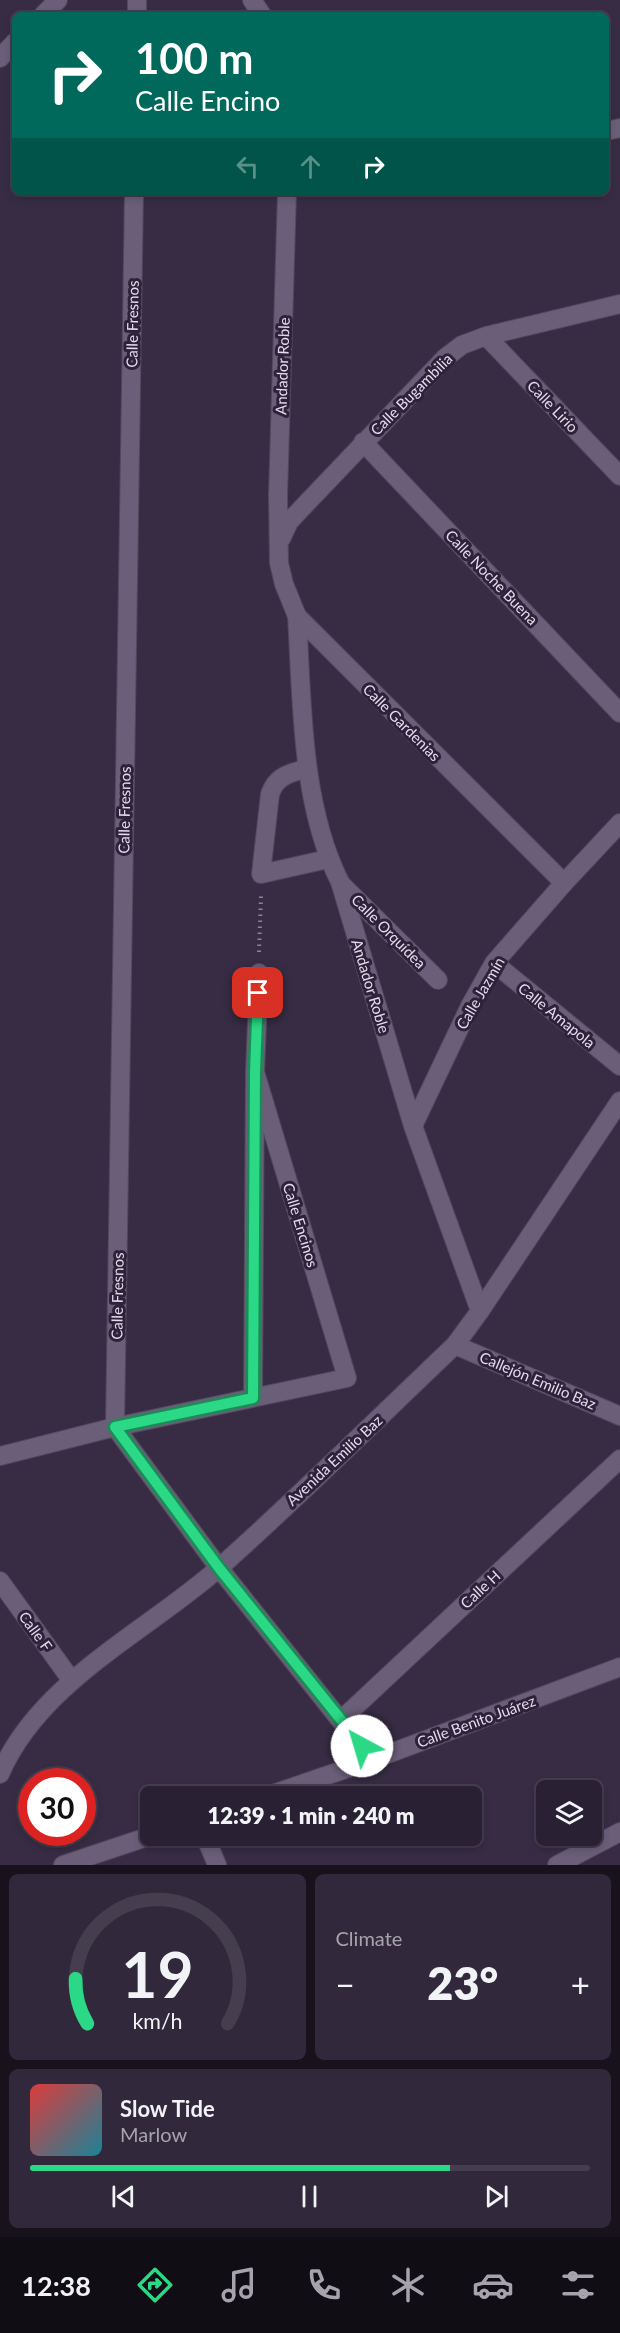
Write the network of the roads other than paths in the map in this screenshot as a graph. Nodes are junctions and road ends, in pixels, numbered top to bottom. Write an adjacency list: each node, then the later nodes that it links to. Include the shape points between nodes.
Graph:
1 (58, 0): 2 (street)
2 (46, 12)
3 (12, 45): 4 (street)
4 (0, 58)
5 (134, 195): 30 (street, Calle Fresnos)
6 (287, 195): 11 (street, Andador Roble)
7 (620, 304): 8 (street, Calle Bugambilia)
8 (486, 336): 9 (street, Calle Bugambilia, via 462,345 444,358); 10 (street, Calle Lirio)
9 (363, 442): 11 (street, Calle Bugambilia, via 289,522); 13 (street, Calle Noche Buena)
10 (620, 476)
11 (280, 540): 12 (street, Calle Gardenias, via 279,563)
12 (297, 616): 14 (street, Andador Roble); 18 (street, Calle Gardenias)
13 (620, 713)
14 (307, 768): 16 (street, Andador Roble); 16 (street, via 274,784 261,874)
15 (616, 833): 18 (street, Calle Jazmín)
16 (328, 859): 17 (street, Andador Roble)
17 (340, 882): 21 (street, Calle Orquídea); 25 (street, Andador Roble)
18 (564, 883): 19 (street, Calle Jazmín)
19 (494, 963): 22 (street, Calle Amapola); 25 (street, Calle Jazmín)
20 (259, 973): 23 (street)
21 (438, 980)
22 (620, 1066)
23 (255, 1072): 28 (street); 28 (street, Calle Encinos, via 347,1378)
24 (620, 1101): 26 (street, Avenida Emilio Baz)
25 (413, 1126): 26 (street, Andador Roble)
26 (480, 1311): 27 (street, Avenida Emilio Baz)
27 (456, 1345): 29 (street, Callejón Emilio Baz); 33 (street, Avenida Emilio Baz)
28 (253, 1398): 30 (street)
29 (620, 1416)
30 (115, 1427): 31 (street); 33 (street)
31 (0, 1456)
32 (620, 1458): 37 (street, Calle H)
33 (219, 1568): 36 (street, Avenida Emilio Baz); 37 (street)
34 (0, 1581): 36 (street, Calle F)
35 (620, 1667): 38 (street, Calle Benito Juárez)
36 (72, 1682): 39 (street, Avenida Emilio Baz, via 34,1718)
37 (341, 1720): 38 (street)
38 (372, 1760): 40 (street, Calle Benito Juárez)
39 (0, 1774)
40 (296, 1786)
41 (620, 1832): 46 (street)
42 (140, 1839): 44 (street)
43 (209, 1846): 45 (street)
44 (63, 1865)
45 (217, 1865)
46 (557, 1865)

